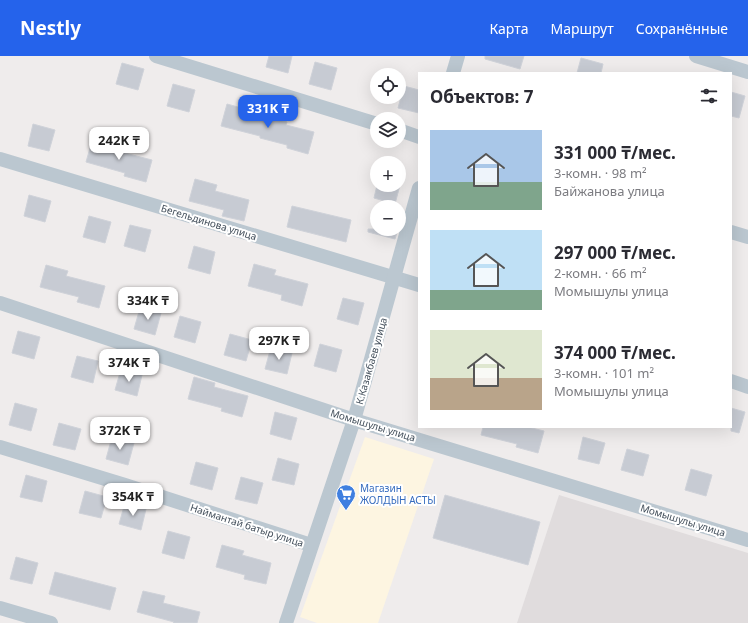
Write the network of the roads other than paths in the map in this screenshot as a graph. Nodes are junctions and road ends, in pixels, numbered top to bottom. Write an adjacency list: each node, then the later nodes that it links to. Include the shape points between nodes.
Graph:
1 (156, 56): 6 (street)
2 (458, 56): 4 (street)
3 (696, 56): 5 (street)
4 (453, 72)
5 (748, 72)
6 (370, 122)
7 (406, 132): 8 (street)
8 (418, 137)
9 (0, 159): 13 (street, Бегельдинова улица)
10 (418, 192): 13 (street, К.Казакбаев улица)
11 (732, 232): 12 (street)
12 (748, 237)
13 (394, 277): 14 (street, Бегельдинова улица); 18 (street, К.Казакбаев улица)
14 (418, 285)
15 (0, 303): 18 (street, Момышулы улица)
16 (732, 382): 17 (street)
17 (748, 387)
18 (354, 420): 20 (street, Момышулы улица); 21 (street, К.Казакбаев улица)
19 (0, 447): 21 (street, Наймантай батыр улица)
20 (748, 540)
21 (311, 545): 24 (street, К.Казакбаев улица)
22 (0, 608): 23 (street)
23 (51, 623)
24 (286, 623)

